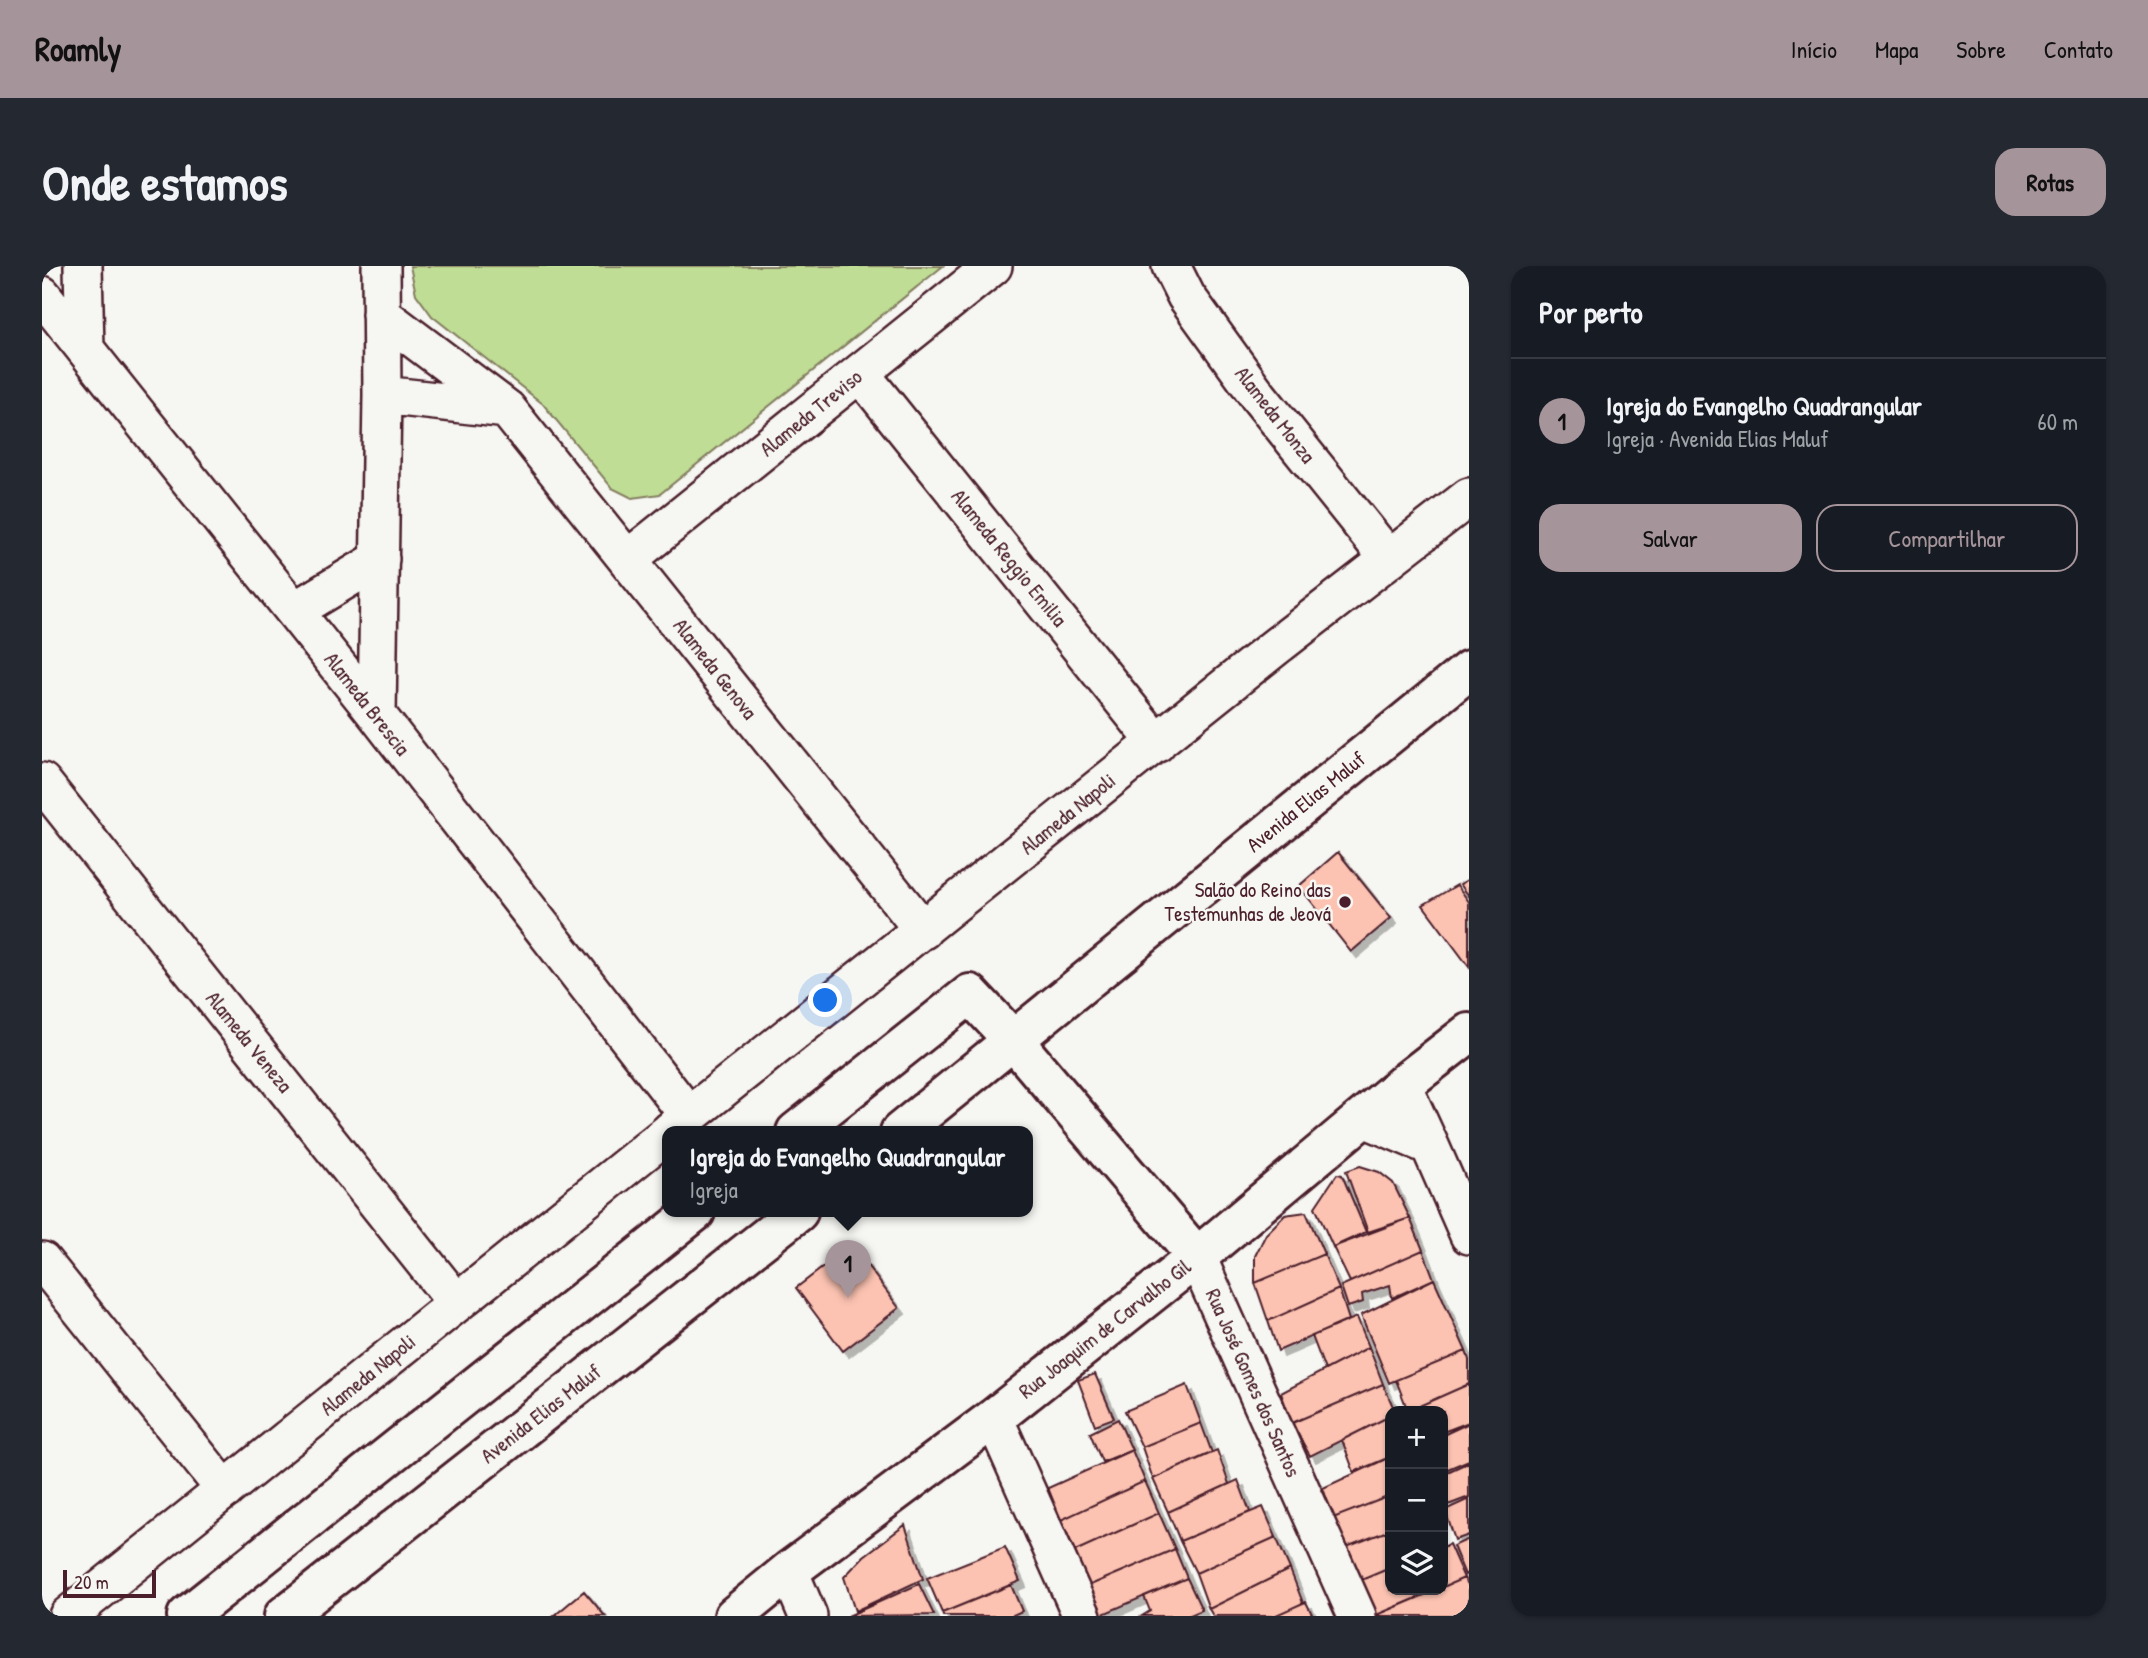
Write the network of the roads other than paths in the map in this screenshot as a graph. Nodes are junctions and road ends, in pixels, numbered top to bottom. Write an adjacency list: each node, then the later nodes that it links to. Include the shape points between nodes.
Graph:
1 (83, 266): 7 (street)
2 (381, 266): 6 (street)
3 (993, 266): 8 (street, Alameda Treviso)
4 (1171, 266): 12 (street, Alameda Monza, via 1186,296 1259,397)
5 (42, 295): 7 (street, Alameda Brescia)
6 (381, 314): 9 (street); 10 (street, Alameda Genova)
7 (86, 349): 15 (street, Alameda Brescia)
8 (860, 373): 14 (street, Alameda Treviso); 18 (street, Alameda Reggio Emilia)
9 (382, 395): 10 (street); 13 (street)
10 (507, 410): 14 (street, Alameda Genova)
11 (1469, 497): 12 (street, Alameda Napoli)
12 (1389, 558): 18 (street, Alameda Napoli)
13 (380, 559): 15 (street); 17 (street)
14 (628, 559): 20 (street, Alameda Genova)
15 (294, 611): 17 (street, Alameda Brescia)
16 (1469, 670): 22 (street, Avenida Elias Maluf)
17 (377, 715): 25 (street, Alameda Brescia)
18 (1157, 743): 20 (street, Alameda Napoli)
19 (42, 782): 36 (street, Alameda Veneza)
20 (923, 930): 26 (street, Alameda Napoli)
21 (1469, 1033): 23 (street, Rua Joaquim de Carvalho Gil)
22 (1013, 1040): 27 (street, via 970,994); 28 (street, Avenida Elias Maluf); 34 (street, Rua José Gomes dos Santos)
23 (1402, 1086): 24 (street, Rua Joaquim de Carvalho Gil); 30 (street)
24 (1364, 1118): 30 (street); 34 (street, Rua Joaquim de Carvalho Gil)
25 (674, 1126)
26 (676, 1126)
27 (804, 1126)
28 (907, 1126)
29 (662, 1137): 36 (street, Alameda Napoli)
30 (1430, 1146): 33 (street)
31 (689, 1217): 43 (street)
32 (792, 1217): 44 (street, Avenida Elias Maluf)
33 (1469, 1235)
34 (1197, 1257): 37 (street, Rua Joaquim de Carvalho Gil); 48 (street, Rua José Gomes dos Santos)
35 (42, 1261): 39 (street)
36 (456, 1302): 38 (street, Alameda Napoli)
37 (993, 1418): 41 (street, Rua Joaquim de Carvalho Gil); 47 (street)
38 (302, 1429): 39 (street, via 263,1445 231,1450); 40 (street, Alameda Napoli)
39 (185, 1440): 40 (street)
40 (225, 1490): 42 (street, Alameda Napoli)
41 (789, 1571): 45 (street, Rua Joaquim de Carvalho Gil); 46 (street)
42 (68, 1616)
43 (187, 1616)
44 (284, 1616)
45 (734, 1616)
46 (808, 1616)
47 (1082, 1616)
48 (1357, 1616)

